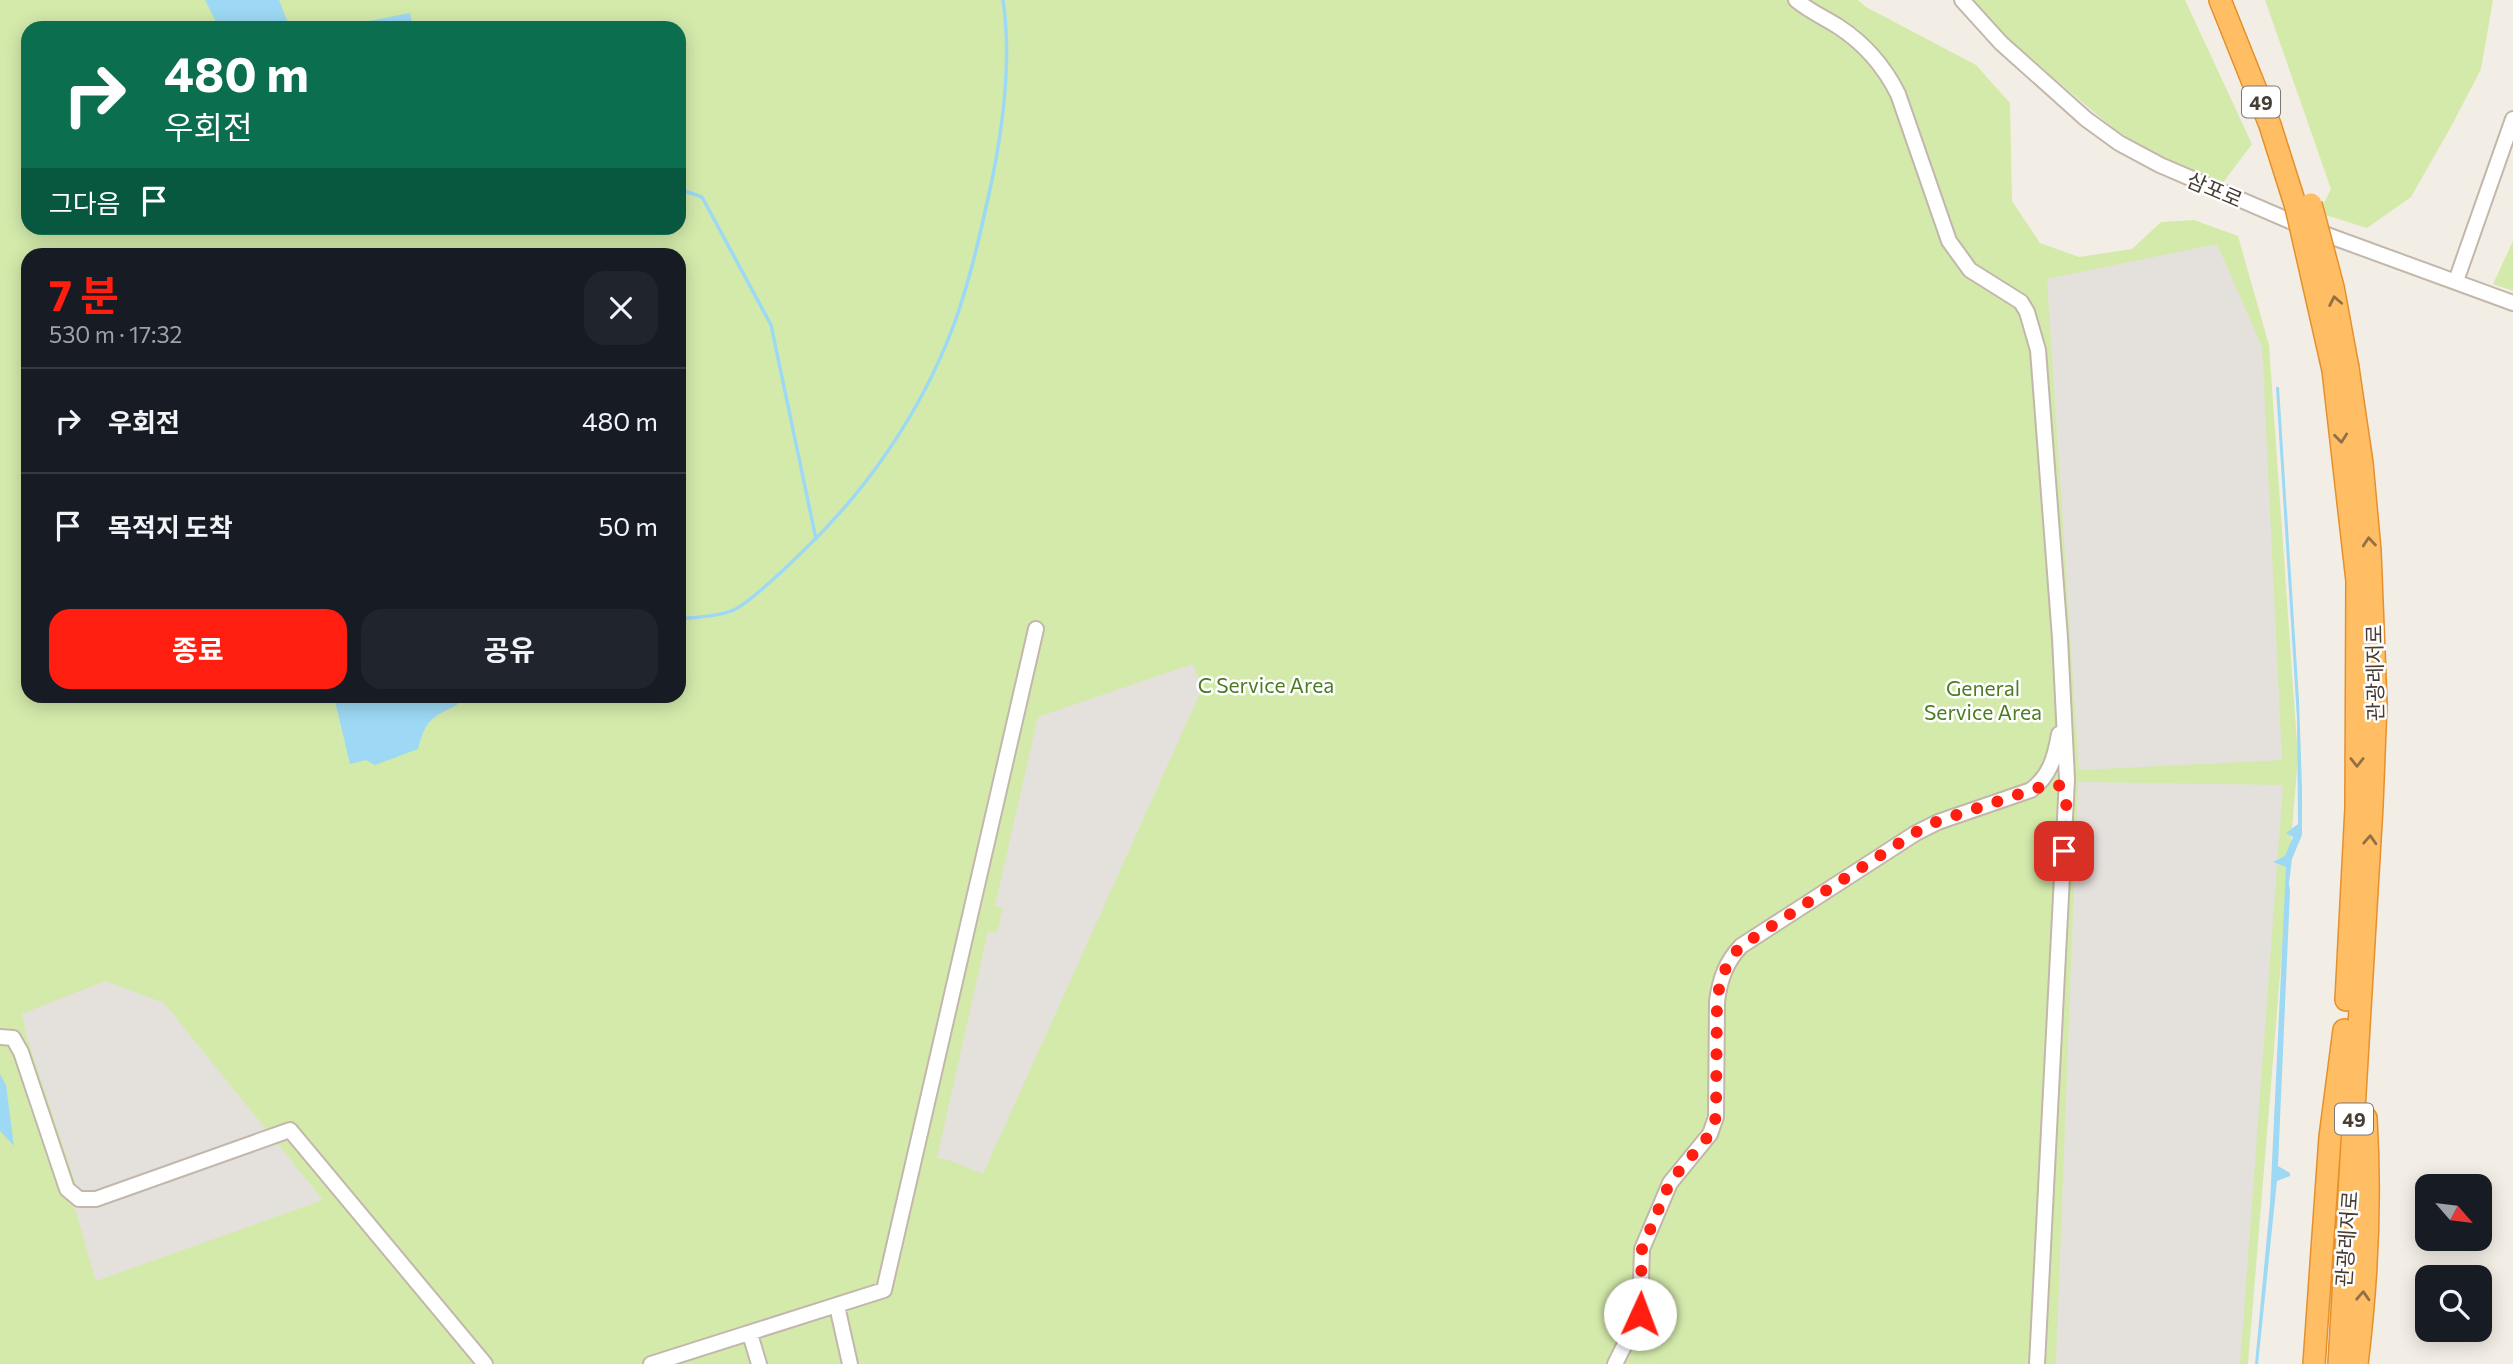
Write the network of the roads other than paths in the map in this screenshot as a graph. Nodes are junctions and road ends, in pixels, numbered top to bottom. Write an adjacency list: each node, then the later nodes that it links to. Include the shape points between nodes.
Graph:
1 (1796, 0): 10 (street, via 1853,37 1886,72 1898,94 1949,241 1970,270 2012,294 2027,312 2039,363)
2 (1962, 0): 7 (street, 삼포로, via 2057,94 2130,148 2284,219)
3 (2220, 0): 6 (highway, 관광레저로 / 49)
4 (2235, 0): 6 (highway, 관광레저로 / 49, via 2264,74)
5 (2513, 119): 7 (street)
6 (2303, 205): 13 (highway, 관광레저로 / 49, bridge, via 2333,287 2341,369 2362,463 2370,551 2376,703 2364,807)
7 (2456, 281): 8 (street, 삼포로)
8 (2513, 303)
9 (1036, 629): 15 (street, via 884,1290)
10 (2064, 705): 11 (street, via 2053,761 2044,781); 12 (street)
11 (2031, 790): 12 (street, via 2058,785); 21 (street, via 1916,832 1741,946 1730,958 1717,1001 1716,1117 1710,1134 1670,1182 1642,1249 1640,1314)
12 (2066, 797): 22 (street)
13 (2352, 1024): 23 (highway, via 2330,1137); 24 (highway, 관광레저로 / 49); 25 (highway, 관광레저로 / 49); 26 (highway, one-way to 13, via 2366,1253 2367,1150)
14 (0, 1037): 17 (street, via 13,1038 21,1052 67,1189 79,1199 96,1199 290,1130)
15 (837, 1306): 16 (street); 20 (street)
16 (750, 1334): 18 (street); 19 (street)
17 (485, 1364)
18 (651, 1364)
19 (760, 1364)
20 (850, 1364)
21 (1615, 1364)
22 (2038, 1364)
23 (2314, 1364)
24 (2324, 1364)
25 (2339, 1364)
26 (2357, 1364)

